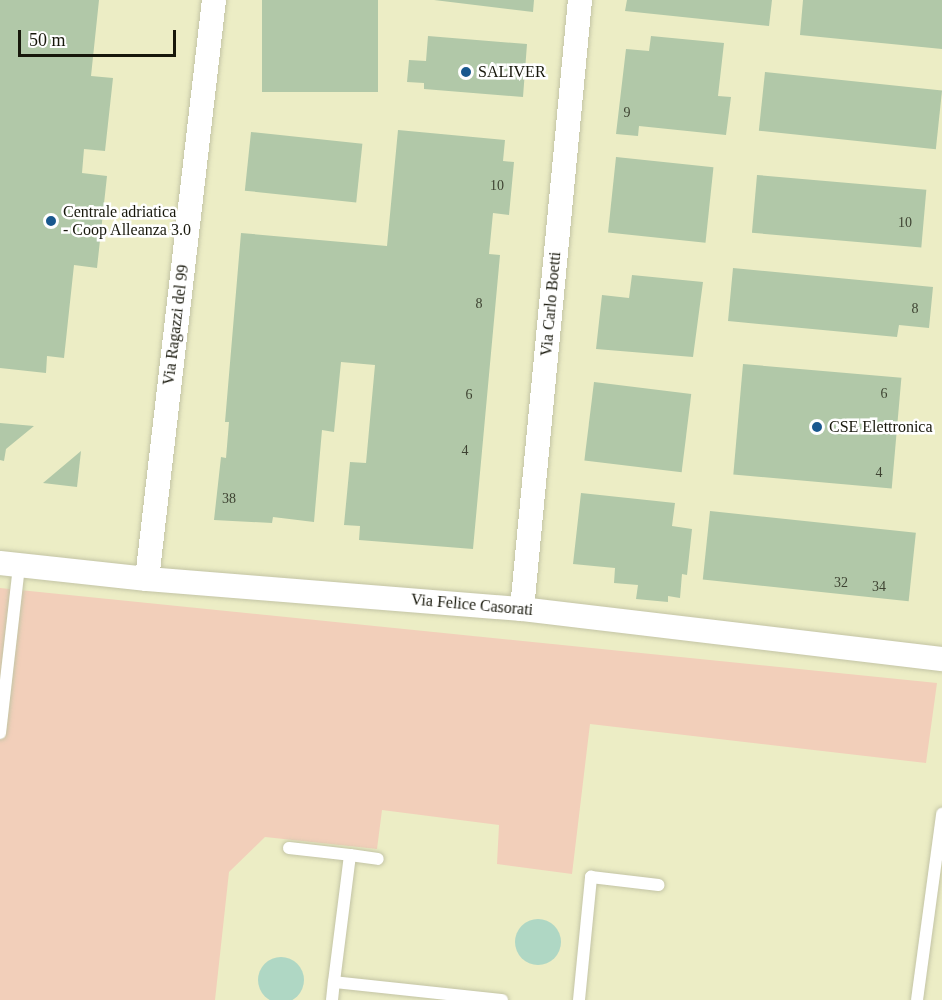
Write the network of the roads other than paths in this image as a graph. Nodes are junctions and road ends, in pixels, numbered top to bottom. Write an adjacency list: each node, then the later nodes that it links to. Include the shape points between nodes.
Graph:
1 (214, 0): 4 (street, Via Ragazzi del 99)
2 (580, 0): 5 (street, Via Carlo Boetti)
3 (10, 564): 4 (street, Via Felice Casorati); 7 (lane)
4 (147, 579): 5 (street, Via Felice Casorati)
5 (522, 609): 6 (street, Via Felice Casorati)
6 (942, 659)
7 (0, 733)
8 (942, 813): 17 (lane)
9 (289, 848): 10 (lane)
10 (350, 855): 11 (lane); 13 (lane)
11 (378, 859)
12 (658, 885): 16 (lane, via 591,878)
13 (334, 982): 14 (lane); 15 (lane)
14 (332, 1000)
15 (502, 1000)
16 (579, 1000)
17 (917, 1000)

